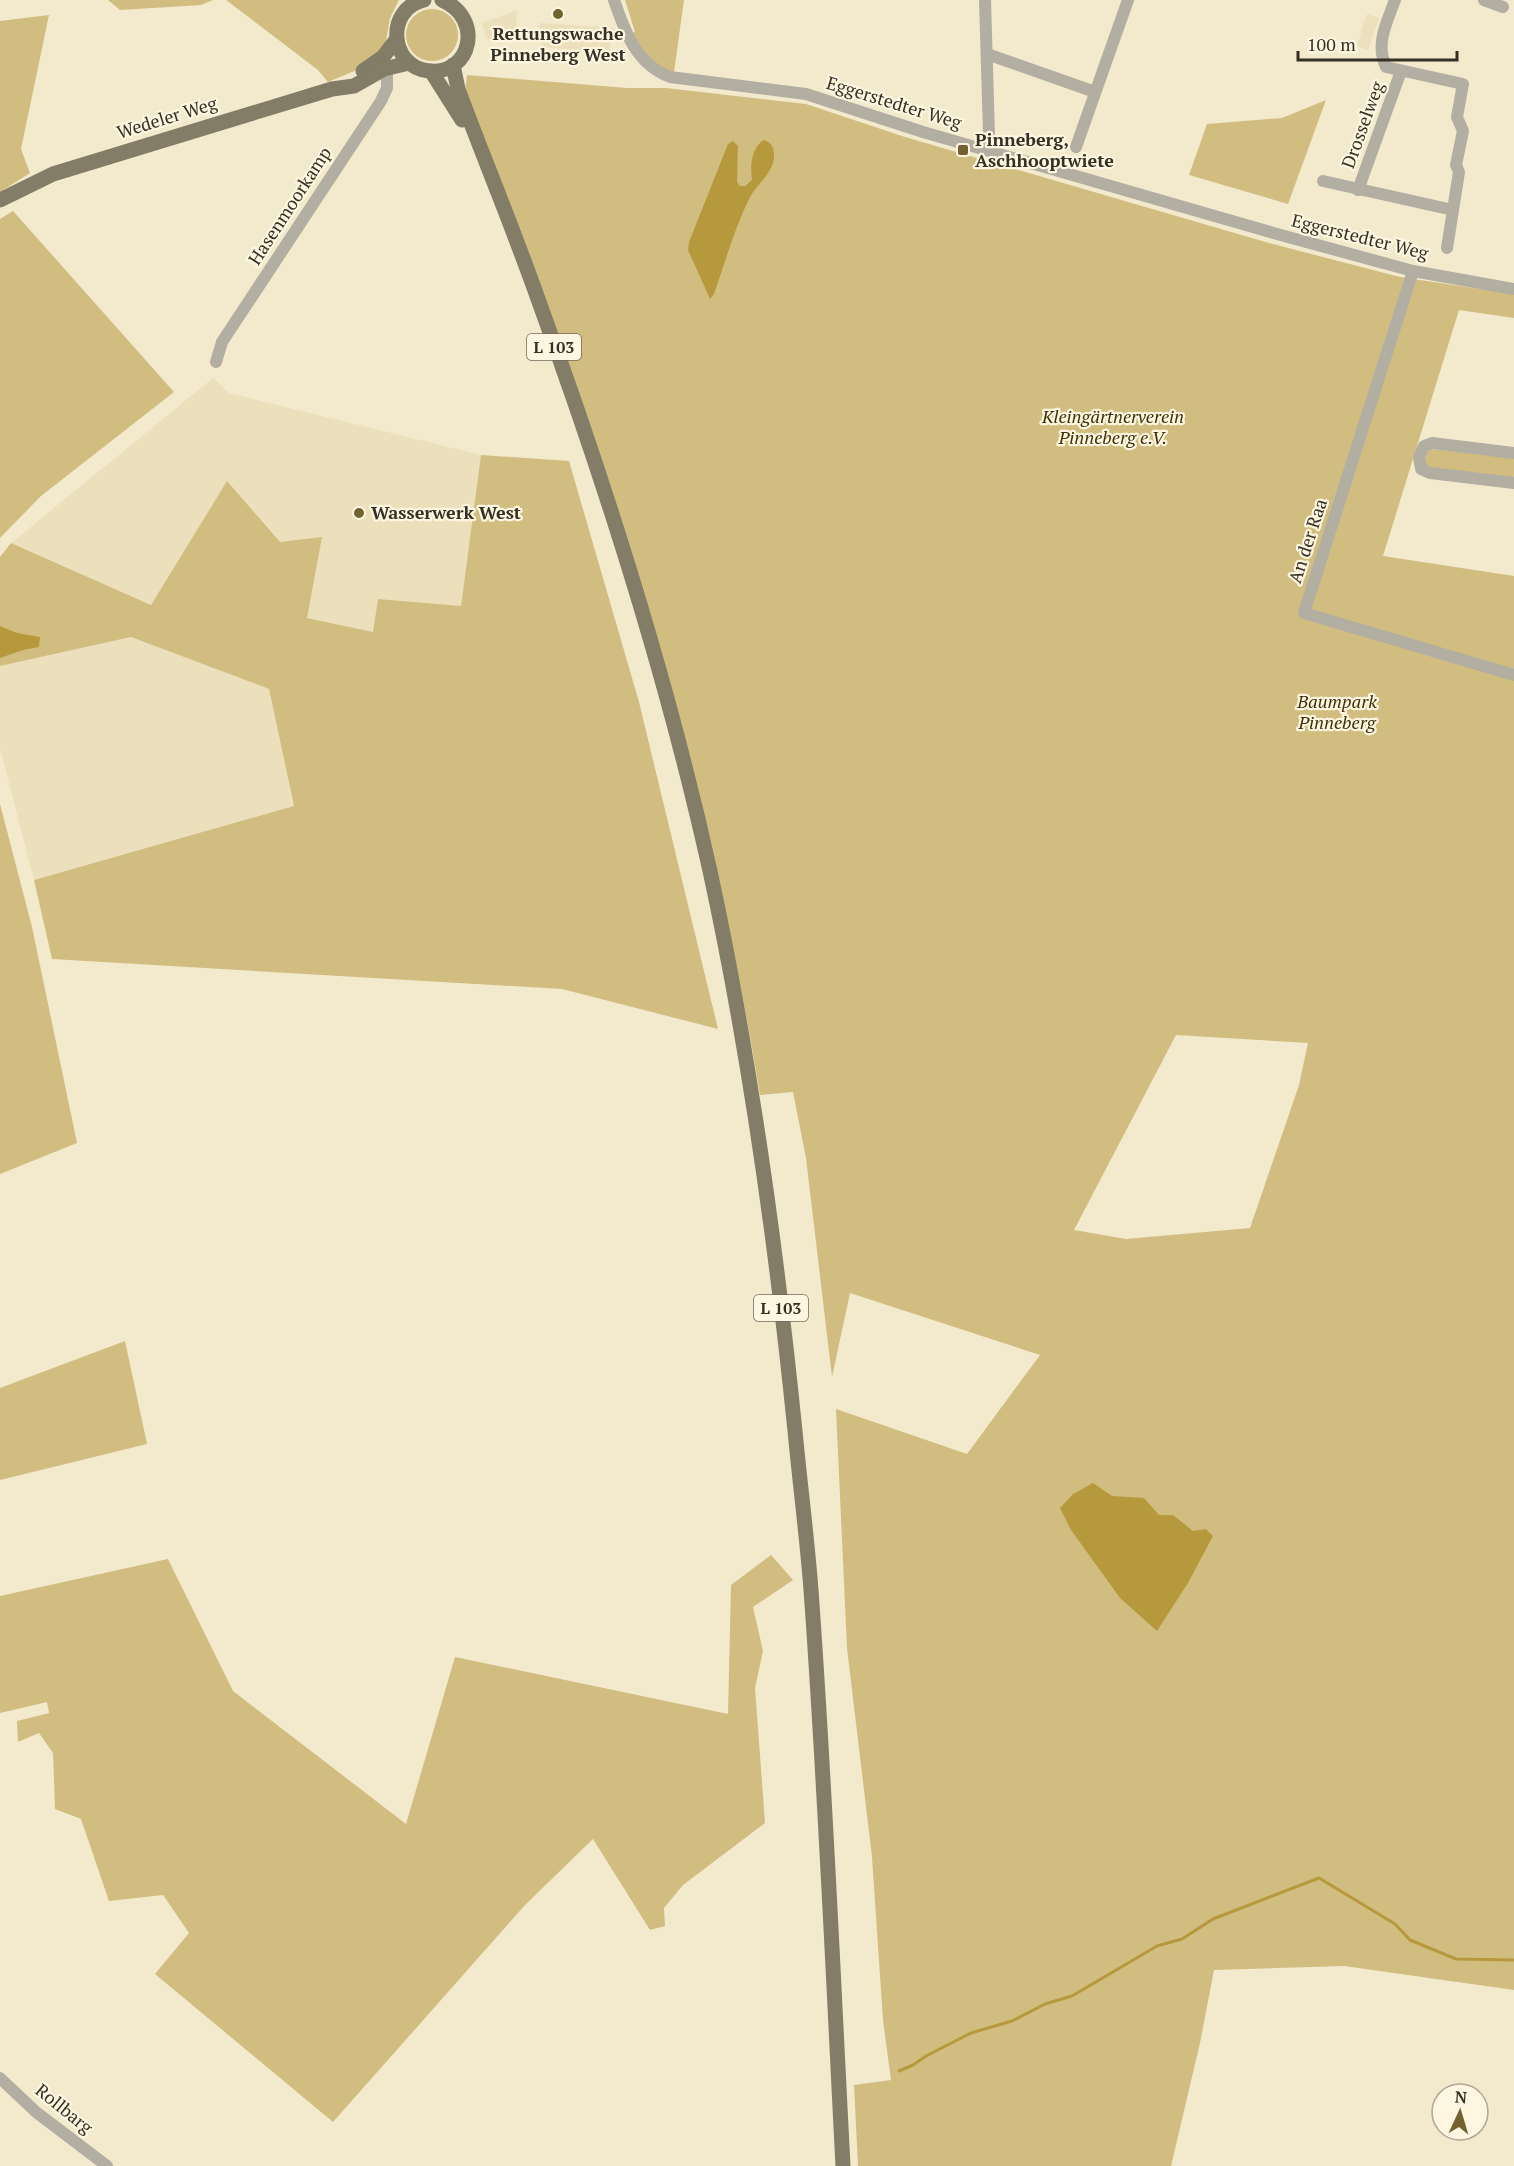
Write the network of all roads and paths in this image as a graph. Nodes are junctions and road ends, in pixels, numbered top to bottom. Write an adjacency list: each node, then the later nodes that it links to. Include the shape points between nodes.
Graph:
1 (424, 0): 8 (main road)
2 (442, 0): 9 (main road)
3 (614, 0): 21 (street, Eggerstedter Weg, via 633,46 646,63 670,77 806,94)
4 (985, 0): 12 (street)
5 (1128, 0): 19 (street)
6 (1395, 0): 17 (street, Drosselweg, via 1382,38 1381,55 1386,67)
7 (1484, 0): 10 (street)
8 (407, 4): 11 (main road, via 396,28)
9 (463, 6): 14 (main road, via 467,46)
10 (1503, 7)
11 (396, 40): 13 (main road); 18 (main road, Wedeler Weg, via 371,67)
12 (987, 54): 19 (street); 21 (street)
13 (409, 63): 15 (main road, Wedeler Weg); 16 (main road)
14 (453, 64): 16 (main road); 22 (main road, L 103)
15 (387, 69): 18 (main road, Wedeler Weg, via 354,86); 30 (street, Hasenmoorkamp, via 387,88 381,101 222,342)
16 (431, 71): 22 (main road, L 103)
17 (1401, 71): 24 (street, Drosselweg); 26 (street, Drosselweg, via 1463,84 1457,117 1463,131 1456,165 1460,172)
18 (333, 89): 25 (main road, Wedeler Weg, via 82,164)
19 (1095, 92): 20 (street)
20 (1076, 147)
21 (987, 150): 28 (street, Eggerstedter Weg)
22 (482, 154): 36 (main road, L 103, via 545,319 664,688 710,870 739,1014 785,1337 810,1584 827,1829)
23 (1323, 181): 24 (street, Drosselweg)
24 (1358, 190): 26 (street, Drosselweg)
25 (0, 200)
26 (1453, 210): 27 (street, Drosselweg)
27 (1447, 248)
28 (1413, 271): 29 (street, Eggerstedter Weg); 33 (street, An der Raa, via 1304,613)
29 (1514, 289)
30 (216, 362)
31 (1514, 453): 32 (street, via 1432,443 1424,446 1419,457 1421,469 1430,473)
32 (1514, 483)
33 (1514, 675)
34 (0, 2078): 35 (street, Rollbarg, via 36,2112)
35 (107, 2166)
36 (843, 2166)

